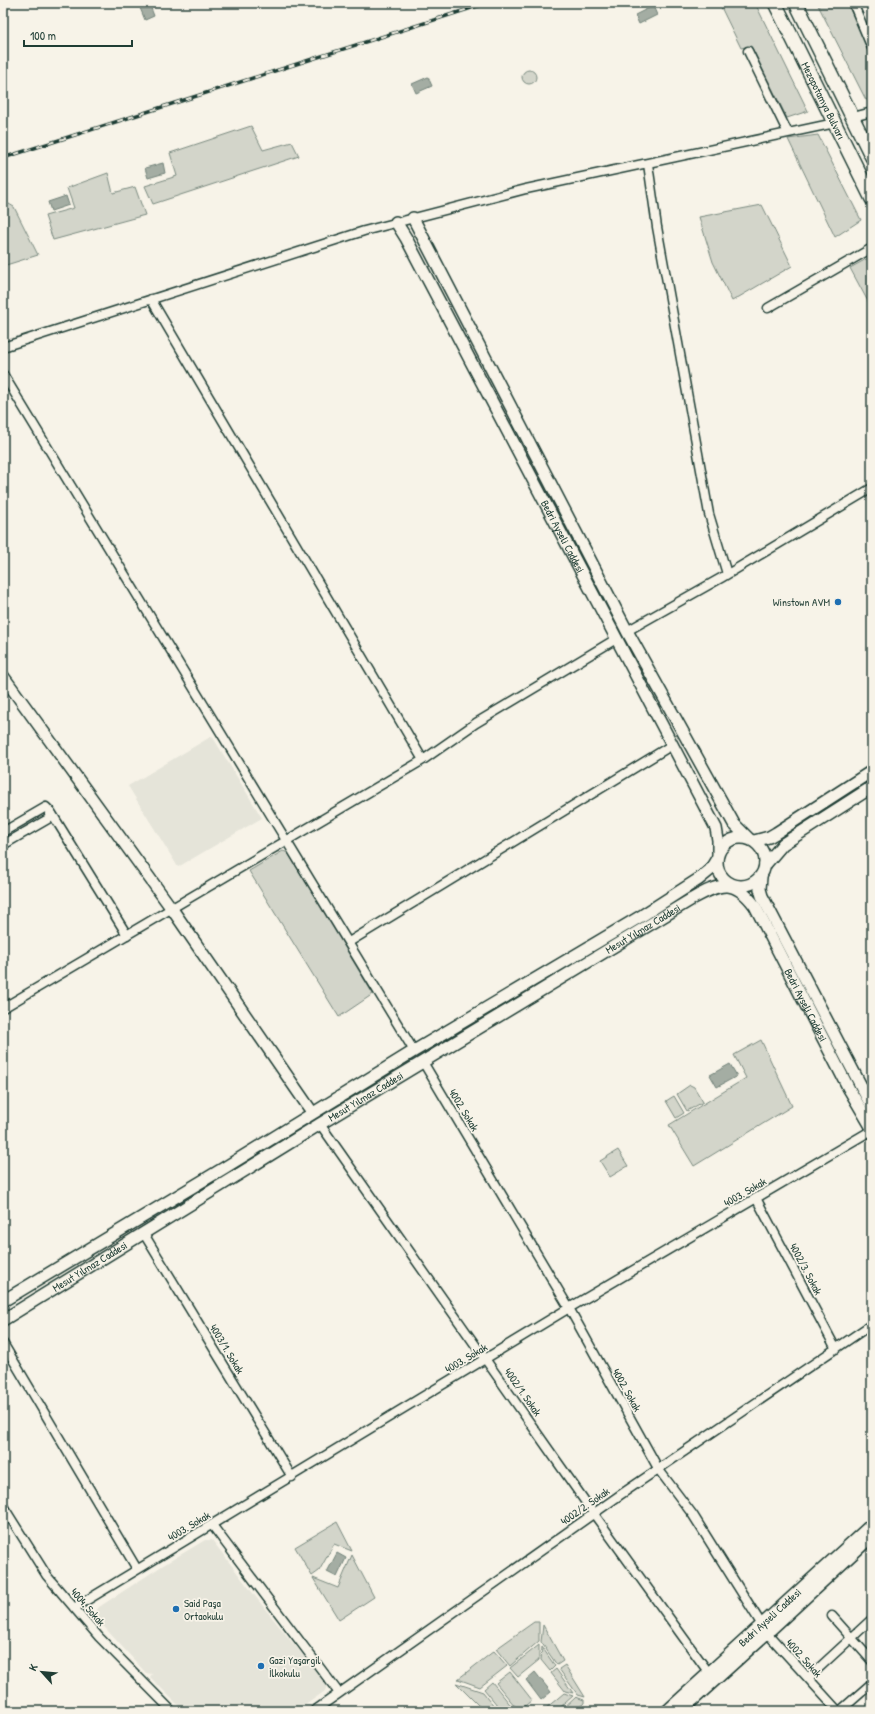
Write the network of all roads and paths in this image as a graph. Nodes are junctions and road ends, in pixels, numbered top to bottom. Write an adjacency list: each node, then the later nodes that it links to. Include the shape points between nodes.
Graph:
1 (775, 3): 8 (main road, Mezopotamya Bulvarı)
2 (796, 3): 7 (main road, Mezopotamya Bulvarı)
3 (853, 3): 4 (street)
4 (872, 48)
5 (748, 51): 9 (street)
6 (872, 112): 7 (street)
7 (853, 117): 10 (main road, Mezopotamya Bulvarı)
8 (834, 123): 9 (street); 12 (main road, Mezopotamya Bulvarı)
9 (788, 133): 11 (street)
10 (872, 156)
11 (648, 164): 13 (street, via 526,189); 21 (street, via 709,514)
12 (872, 199)
13 (413, 218): 14 (street); 22 (main road, Bedri Ayseli Caddesi)
14 (396, 222): 16 (street); 23 (main road, Bedri Ayseli Caddesi)
15 (872, 248): 17 (street)
16 (151, 299): 18 (street); 26 (street)
17 (768, 308)
18 (3, 347)
19 (3, 374): 31 (street)
20 (872, 488): 21 (street)
21 (727, 574): 22 (street)
22 (627, 631): 32 (main road, Bedri Ayseli Caddesi, via 734,824)
23 (616, 640): 25 (main road, Bedri Ayseli Caddesi); 26 (street, via 476,723)
24 (3, 676): 38 (main road)
25 (672, 745): 34 (main road, Bedri Ayseli Caddesi, via 716,828); 40 (street)
26 (423, 760): 31 (street)
27 (872, 771): 32 (main road, via 776,833)
28 (872, 787): 35 (main road, via 783,844)
29 (51, 812): 30 (street, via 46,807); 33 (street, via 48,818); 39 (street)
30 (3, 832)
31 (287, 839): 38 (street); 40 (street)
32 (751, 840): 34 (main road, via 733,838 727,842); 35 (main road, via 764,852)
33 (3, 845)
34 (717, 857): 37 (main road, via 720,874); 42 (main road, Mesut Yılmaz Caddesi, via 710,870 699,879 643,915)
35 (765, 865): 36 (main road)
36 (761, 876): 37 (main road, via 751,884); 44 (main road, Bedri Ayseli Caddesi, via 762,896)
37 (734, 886): 43 (main road, Mesut Yılmaz Caddesi, via 709,889); 47 (main road, Bedri Ayseli Caddesi, via 746,894 755,906 849,1089)
38 (172, 909): 39 (street); 45 (main road)
39 (128, 935): 41 (street)
40 (349, 942): 42 (street)
41 (3, 1008)
42 (414, 1051): 45 (main road, Mesut Yılmaz Caddesi)
43 (423, 1062): 46 (main road, Mesut Yılmaz Caddesi); 51 (street, 4002. Sokak)
44 (872, 1107)
45 (312, 1112): 50 (main road, Mesut Yılmaz Caddesi, via 218,1172)
46 (320, 1124): 49 (main road, Mesut Yılmaz Caddesi); 56 (street, 4002/1. Sokak)
47 (871, 1126): 48 (street, 4003. Sokak)
48 (756, 1198): 51 (street, 4003. Sokak); 55 (street, 4002/3. Sokak)
49 (144, 1234): 52 (main road, Mesut Yılmaz Caddesi); 58 (street, 4003/1. Sokak)
50 (3, 1301)
51 (569, 1308): 56 (street, 4003. Sokak); 57 (street, 4002. Sokak)
52 (3, 1320)
53 (872, 1324): 55 (street, 4002/2. Sokak)
54 (3, 1343): 64 (street)
55 (836, 1349): 57 (street, 4002/2. Sokak)
56 (487, 1359): 58 (street, 4003. Sokak); 60 (street, 4002/1. Sokak)
57 (659, 1470): 60 (street, 4002/2. Sokak); 68 (street, 4002. Sokak, via 693,1515)
58 (292, 1477): 62 (street, 4003. Sokak)
59 (3, 1506): 65 (street, 4004. Sokak, via 47,1576)
60 (594, 1514): 71 (street, 4002/1. Sokak); 74 (street, 4002/2. Sokak)
61 (872, 1524): 68 (main road, Bedri Ayseli Caddesi)
62 (212, 1525): 64 (street, 4003. Sokak); 74 (street)
63 (872, 1536): 68 (main road, Bedri Ayseli Caddesi)
64 (137, 1570): 65 (street, 4003. Sokak)
65 (74, 1608): 75 (street, 4004. Sokak)
66 (832, 1616): 69 (street)
67 (872, 1619): 69 (street)
68 (764, 1629): 71 (main road, Bedri Ayseli Caddesi); 72 (street, 4002. Sokak); 78 (main road, Bedri Ayseli Caddesi)
69 (852, 1638): 70 (street); 72 (street)
70 (872, 1661)
71 (709, 1673): 77 (main road, Bedri Ayseli Caddesi)
72 (808, 1678): 79 (street, 4002. Sokak)
73 (872, 1683): 79 (street)
74 (339, 1693): 76 (street, 4002/2. Sokak)
75 (172, 1711)
76 (314, 1711)
77 (667, 1711)
78 (680, 1711)
79 (839, 1711)

